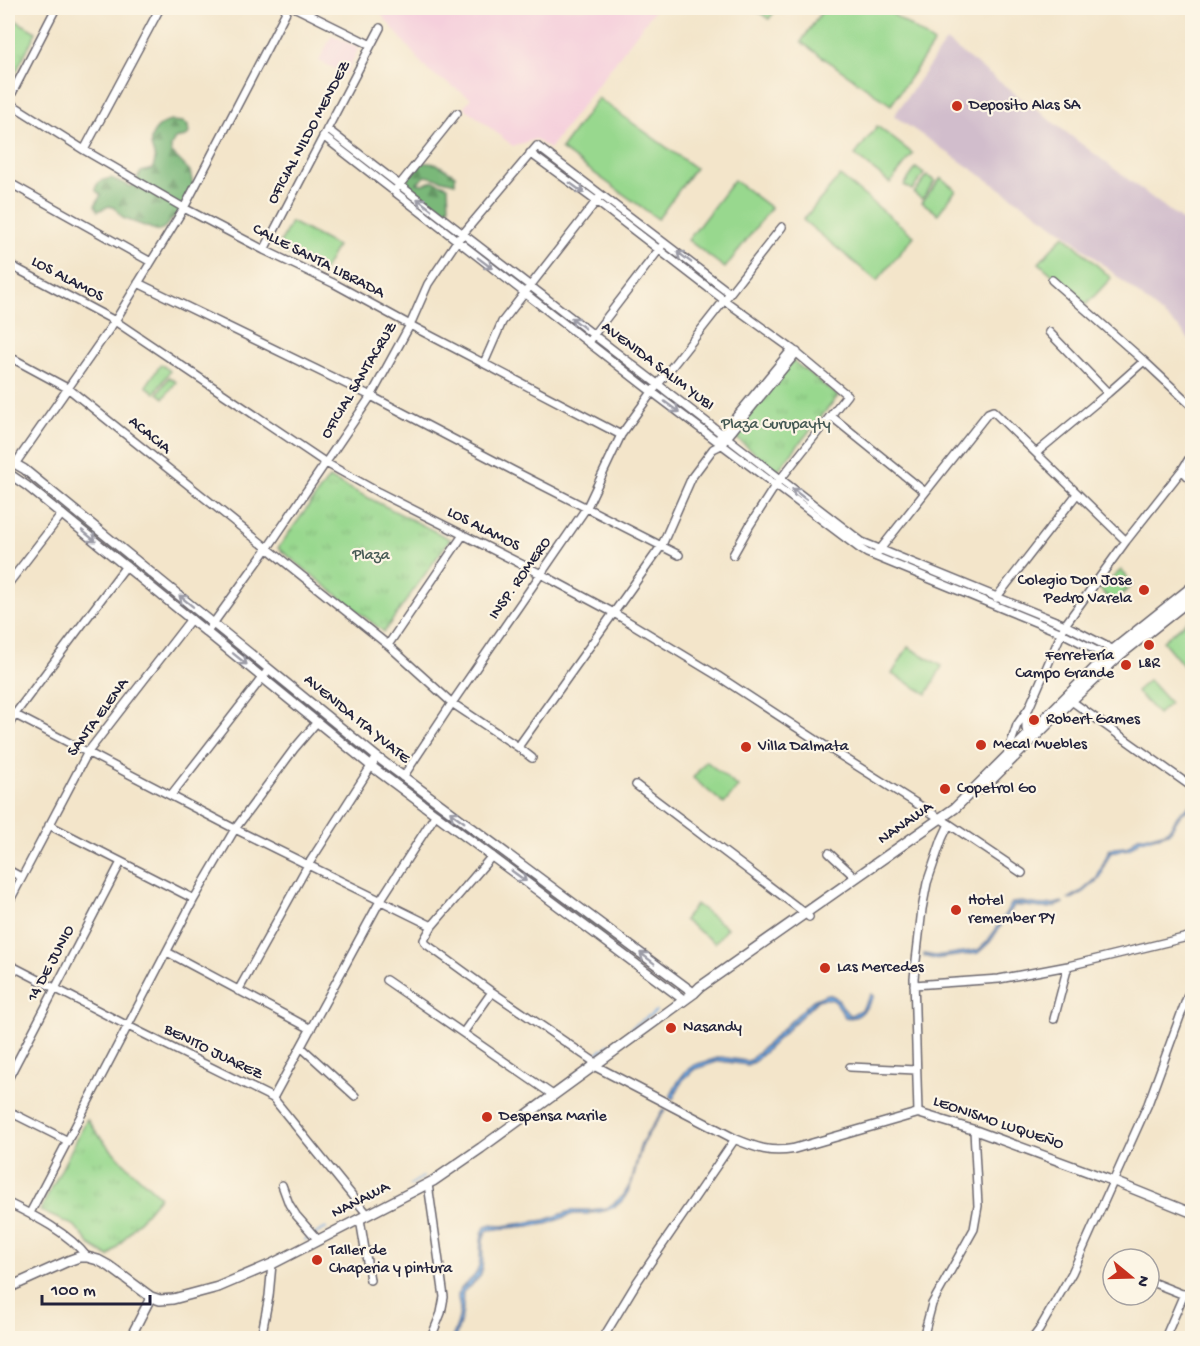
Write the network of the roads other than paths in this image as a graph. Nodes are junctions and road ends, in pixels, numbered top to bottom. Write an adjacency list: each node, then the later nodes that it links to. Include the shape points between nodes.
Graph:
1 (56, 8): 7 (street)
2 (160, 8): 11 (street)
3 (288, 8): 18 (street)
4 (296, 8): 6 (street)
5 (380, 28): 6 (street, OFICIAL NILDO MENDEZ)
6 (371, 45): 9 (street, OFICIAL NILDO MENDEZ)
7 (8, 102): 11 (street, CALLE SANTA LIBRADA)
8 (457, 113): 14 (street)
9 (327, 129): 10 (street, OFICIAL NILDO MENDEZ); 14 (street, AVENIDA SALIM YUBI)
10 (323, 136): 15 (street, AVENIDA SALIM YUBI); 23 (street, OFICIAL NILDO MENDEZ)
11 (84, 150): 18 (street, CALLE SANTA LIBRADA)
12 (530, 153): 16 (street, OFICIAL SANTACRUZ, via 537,146); 17 (street, one-way to 17); 20 (street, OFICIAL SANTACRUZ)
13 (8, 182): 25 (street)
14 (399, 185): 15 (street); 20 (street, AVENIDA SALIM YUBI, one-way to 14)
15 (393, 192): 21 (street, AVENIDA SALIM YUBI)
16 (601, 194): 17 (street); 22 (street)
17 (596, 201): 24 (street); 29 (street)
18 (184, 208): 23 (street, CALLE SANTA LIBRADA); 25 (street)
19 (782, 227): 31 (street, INSP. ROMERO)
20 (463, 234): 21 (street, OFICIAL SANTACRUZ); 29 (street, AVENIDA SALIM YUBI)
21 (457, 241): 30 (street, AVENIDA SALIM YUBI, one-way to 30); 34 (street, OFICIAL SANTACRUZ, via 428,284)
22 (664, 243): 24 (street); 31 (street, one-way to 22)
23 (264, 250): 34 (street, CALLE SANTA LIBRADA)
24 (659, 250): 32 (street); 36 (street)
25 (151, 262): 28 (street)
26 (8, 264): 33 (street, LOS ALAMOS)
27 (1052, 280): 40 (street)
28 (138, 283): 33 (street); 46 (street)
29 (530, 285): 30 (street); 36 (street, AVENIDA SALIM YUBI, one-way to 29)
30 (524, 292): 37 (street, AVENIDA SALIM YUBI); 41 (street, via 502,322)
31 (730, 293): 32 (street, INSP. ROMERO)
32 (724, 300): 38 (street); 42 (street, INSP. ROMERO)
33 (116, 321): 43 (street); 55 (street, LOS ALAMOS)
34 (410, 325): 41 (street, CALLE SANTA LIBRADA); 46 (street, OFICIAL SANTACRUZ)
35 (1049, 332): 45 (street)
36 (594, 335): 37 (street); 42 (street, AVENIDA SALIM YUBI)
37 (588, 342): 44 (street, AVENIDA SALIM YUBI)
38 (794, 350): 48 (street, via 847,395); 50 (street)
39 (8, 356): 43 (street, ACACIA)
40 (1144, 361): 45 (street); 47 (street)
41 (484, 363): 49 (street, CALLE SANTA LIBRADA)
42 (658, 384): 44 (street, INSP. ROMERO); 50 (street, AVENIDA SALIM YUBI)
43 (69, 389): 54 (street); 70 (street, ACACIA)
44 (652, 392): 49 (street, INSP. ROMERO); 51 (street, AVENIDA SALIM YUBI, one-way to 51)
45 (1108, 393): 52 (street)
46 (371, 396): 55 (street, OFICIAL SANTACRUZ); 65 (street)
47 (1192, 406)
48 (831, 416): 59 (street); 63 (street)
49 (621, 435): 65 (street, INSP. ROMERO)
50 (725, 435): 51 (street); 59 (street, AVENIDA SALIM YUBI)
51 (719, 443): 62 (street, AVENIDA SALIM YUBI); 69 (street, via 692,477)
52 (1036, 453): 63 (street, via 993,411 988,412); 64 (street)
53 (1192, 454): 56 (street)
54 (11, 462): 58 (street, AVENIDA ITA YVATE)
55 (326, 463): 67 (street, LOS ALAMOS); 70 (street, OFICIAL SANTACRUZ)
56 (1182, 470): 60 (street); 68 (street)
57 (8, 473): 61 (street, AVENIDA ITA YVATE)
58 (34, 478): 61 (street); 76 (street, AVENIDA ITA YVATE)
59 (780, 479): 62 (street); 71 (street, AVENIDA SALIM YUBI, one-way to 59)
60 (1192, 481)
61 (27, 486): 66 (street, AVENIDA ITA YVATE)
62 (775, 486): 71 (street, AVENIDA SALIM YUBI, via 859,548); 73 (street)
63 (925, 492): 71 (street)
64 (1077, 494): 68 (street); 80 (street)
65 (587, 507): 69 (street); 75 (street, INSP. ROMERO)
66 (62, 514): 74 (street, AVENIDA ITA YVATE, one-way to 74); 77 (street)
67 (463, 535): 75 (street, LOS ALAMOS); 87 (street)
68 (1126, 541): 85 (street)
69 (662, 545): 72 (street); 82 (street)
70 (267, 549): 84 (street, OFICIAL SANTACRUZ); 87 (street, ACACIA)
71 (877, 553): 80 (street, AVENIDA SALIM YUBI); 85 (street, AVENIDA SALIM YUBI)
72 (680, 555)
73 (733, 555)
74 (126, 566): 79 (street, AVENIDA ITA YVATE); 95 (street)
75 (541, 574): 82 (street, LOS ALAMOS); 92 (street, INSP. ROMERO)
76 (159, 579): 79 (street); 84 (street, AVENIDA ITA YVATE, one-way to 76)
77 (8, 582)
78 (1192, 587): 88 (main road, NANAWA)
79 (153, 588): 83 (street, AVENIDA ITA YVATE)
80 (996, 598): 85 (street, AVENIDA SALIM YUBI)
81 (1192, 598): 88 (main road, NANAWA)
82 (614, 613): 99 (street); 110 (street, LOS ALAMOS)
83 (191, 619): 86 (street, AVENIDA ITA YVATE); 100 (street, SANTA ELENA)
84 (213, 624): 86 (street, OFICIAL SANTACRUZ); 89 (street, AVENIDA ITA YVATE)
85 (1063, 629): 88 (street, AVENIDA SALIM YUBI); 93 (street)
86 (207, 632): 90 (street, AVENIDA ITA YVATE, one-way to 90)
87 (388, 645): 92 (street, ACACIA)
88 (1114, 655): 91 (main road, NANAWA)
89 (269, 669): 90 (street); 102 (street, AVENIDA ITA YVATE)
90 (263, 678): 96 (street, AVENIDA ITA YVATE); 108 (street)
91 (1069, 699): 98 (main road, NANAWA); 107 (street); 110 (main road, NANAWA, via 959,812)
92 (452, 703): 99 (street, ACACIA); 105 (street, INSP. ROMERO)
93 (1029, 708): 98 (street, via 1026,726); 101 (street, via 1017,725)
94 (8, 711): 95 (street)
95 (15, 714): 97 (street); 100 (street)
96 (316, 722): 104 (street, AVENIDA ITA YVATE); 112 (street)
97 (8, 727)
98 (1033, 730): 101 (main road, NANAWA)
99 (518, 747): 103 (street, ACACIA)
100 (88, 752): 108 (street); 111 (street, SANTA ELENA)
101 (1008, 753): 110 (main road, NANAWA)
102 (377, 757): 104 (street); 105 (street, AVENIDA ITA YVATE)
103 (532, 758)
104 (371, 766): 109 (street, AVENIDA ITA YVATE); 118 (street)
105 (403, 777): 113 (street, AVENIDA ITA YVATE, one-way to 105)
106 (636, 785): 127 (street)
107 (1192, 787)
108 (171, 795): 112 (street)
109 (436, 814): 114 (street, AVENIDA ITA YVATE); 124 (street)
110 (945, 821): 120 (street, LOS ALAMOS); 122 (main road, NANAWA); 127 (main road, NANAWA); 136 (street, via 922,909)
111 (49, 825): 117 (street); 121 (street, SANTA ELENA)
112 (235, 829): 118 (street); 123 (street)
113 (484, 837): 114 (street); 126 (street, AVENIDA ITA YVATE)
114 (477, 845): 116 (street, AVENIDA ITA YVATE)
115 (829, 853): 122 (street)
116 (492, 856): 128 (street, AVENIDA ITA YVATE, one-way to 128); 129 (street)
117 (121, 862): 123 (street); 137 (street, 14 DE JUNIO)
118 (308, 865): 124 (street); 138 (street)
119 (8, 870): 121 (street)
120 (1022, 873)
121 (21, 877): 125 (street, SANTA ELENA)
122 (856, 878): 127 (main road, NANAWA)
123 (194, 899): 131 (street)
124 (380, 901): 129 (street); 144 (street)
125 (8, 904)
126 (587, 913): 128 (street); 140 (street, AVENIDA ITA YVATE, one-way to 126)
127 (807, 915): 140 (main road, NANAWA)
128 (580, 921): 141 (street, AVENIDA ITA YVATE)
129 (432, 926): 139 (street, via 424,940 426,944)
130 (1192, 936): 133 (street)
131 (167, 952): 138 (street); 143 (street)
132 (8, 964): 137 (street, BENITO JUAREZ)
133 (1068, 966): 136 (street, via 999,979); 142 (street)
134 (386, 980): 145 (street)
135 (1192, 984): 159 (street, via 1148,1104)
136 (914, 985): 149 (street)
137 (55, 988): 143 (street, BENITO JUAREZ); 150 (street, 14 DE JUNIO)
138 (238, 991): 144 (street)
139 (492, 992): 145 (street); 147 (street)
140 (696, 992): 141 (main road, NANAWA)
141 (684, 1000): 147 (main road, NANAWA)
142 (1054, 1019)
143 (128, 1026): 153 (street, BENITO JUAREZ); 158 (street)
144 (311, 1029): 146 (street)
145 (463, 1033): 151 (street)
146 (301, 1047): 152 (street); 153 (street)
147 (595, 1064): 151 (main road, NANAWA); 157 (street, LEONISMO LUQUEÑO)
148 (850, 1067): 149 (street)
149 (916, 1070): 155 (street)
150 (8, 1079)
151 (553, 1095): 160 (main road, NANAWA)
152 (355, 1096)
153 (273, 1098): 165 (street, BENITO JUAREZ)
154 (8, 1111): 158 (street)
155 (918, 1113): 156 (street, LEONISMO LUQUEÑO); 157 (street, LEONISMO LUQUEÑO, via 783,1151 758,1148)
156 (974, 1130): 159 (street, LEONISMO LUQUEÑO); 180 (street, via 977,1217 932,1304)
157 (735, 1139): 175 (street, via 637,1282)
158 (68, 1141): 163 (street)
159 (1113, 1181): 164 (street, LEONISMO LUQUEÑO); 181 (street, via 1071,1273)
160 (428, 1184): 165 (main road, NANAWA); 178 (street, via 444,1297)
161 (282, 1185): 166 (street, via 296,1215)
162 (8, 1203): 163 (street)
163 (30, 1213): 167 (street, via 74,1242)
164 (1192, 1214)
165 (364, 1217): 166 (main road, NANAWA); 169 (street)
166 (318, 1240): 168 (main road, NANAWA)
167 (87, 1257): 171 (main road, via 68,1261); 173 (main road, via 109,1266)
168 (272, 1264): 173 (main road, NANAWA, via 184,1297); 177 (street)
169 (370, 1281)
170 (1161, 1285): 172 (street)
171 (8, 1288)
172 (1184, 1294): 174 (street); 182 (street)
173 (151, 1298): 176 (street)
174 (1192, 1298)
175 (606, 1335): 179 (street)
176 (130, 1338)
177 (261, 1338)
178 (431, 1338)
179 (616, 1338)
180 (923, 1338)
181 (1033, 1338)
182 (1165, 1338)

